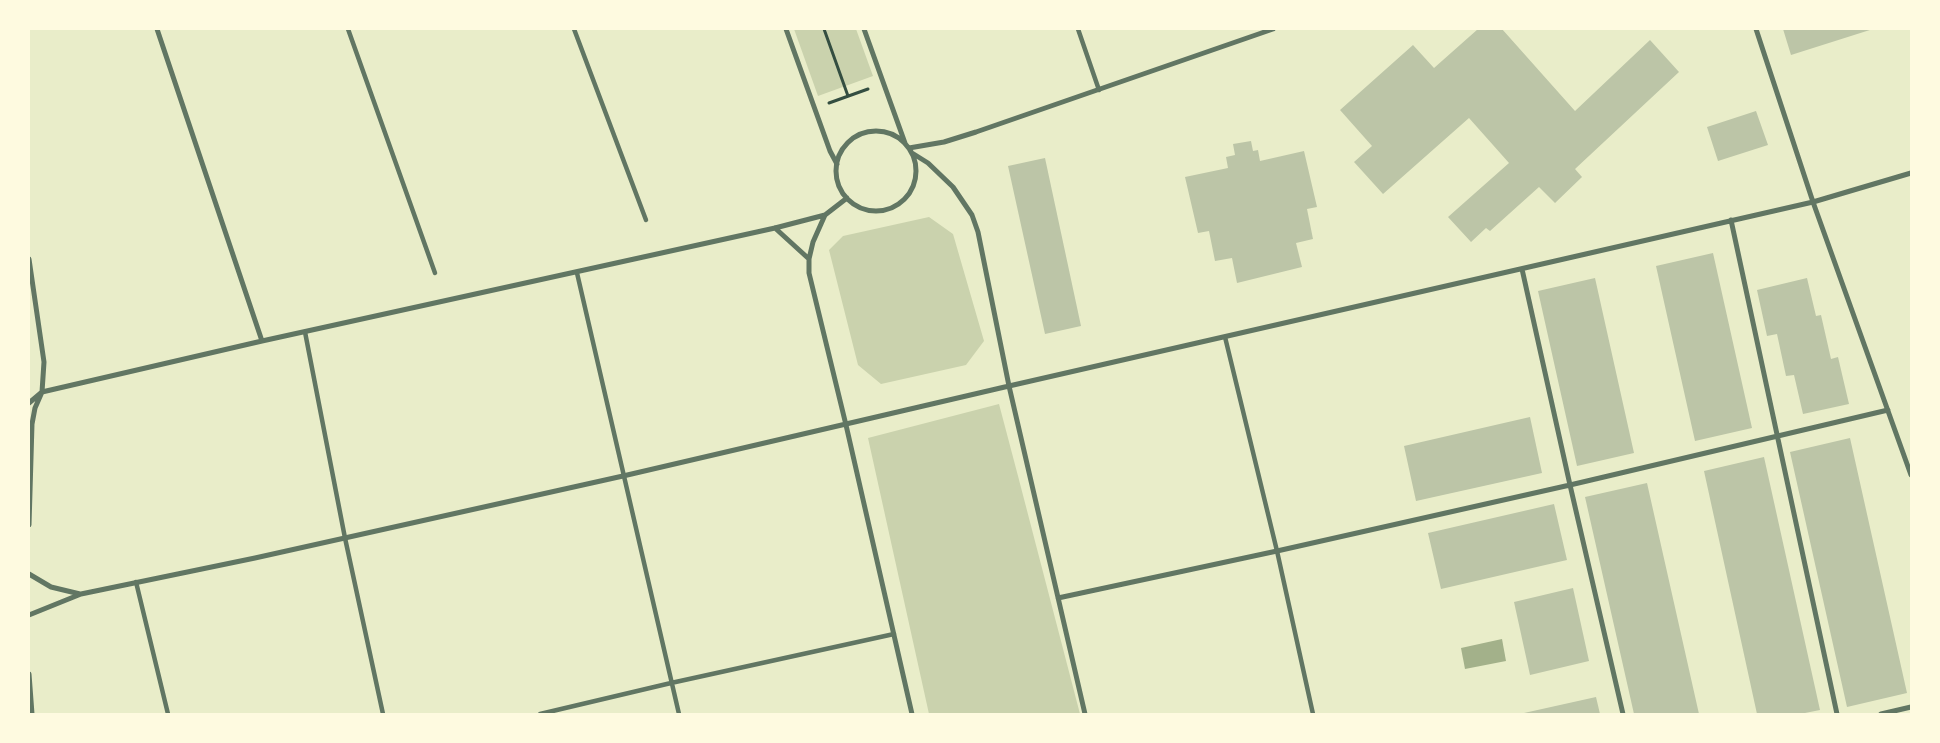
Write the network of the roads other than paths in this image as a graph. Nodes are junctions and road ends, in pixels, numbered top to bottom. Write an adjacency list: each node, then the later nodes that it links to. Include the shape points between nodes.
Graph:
1 (157, 29): 26 (street)
2 (348, 29): 22 (street)
3 (574, 29): 16 (street)
4 (786, 29): 11 (street)
5 (864, 29): 10 (street)
6 (1078, 29): 9 (street)
7 (1272, 29): 9 (street)
8 (1756, 29): 14 (street)
9 (1099, 90): 10 (street, via 944,142)
10 (909, 148): 11 (street, via 886,132 864,132 846,144); 13 (street, via 916,173 909,192 902,200 894,206 874,210 854,204); 27 (street, via 953,187 972,215)
11 (837, 164): 13 (street, via 838,182)
12 (1911, 173): 14 (street)
13 (847, 198): 15 (street)
14 (1813, 202): 17 (street); 30 (street)
15 (825, 215): 18 (street); 20 (street)
16 (646, 220)
17 (1731, 220): 21 (street); 32 (street)
18 (775, 228): 20 (street); 23 (street)
19 (29, 259): 28 (street, via 44,362)
20 (809, 259): 31 (street, via 812,286)
21 (1522, 269): 25 (street); 35 (street)
22 (435, 273)
23 (577, 273): 24 (street); 34 (street)
24 (305, 332): 26 (street); 37 (street)
25 (1225, 337): 27 (street); 38 (street)
26 (262, 341): 28 (street)
27 (1009, 386): 31 (street); 42 (street)
28 (42, 392): 29 (street); 36 (street, via 32,424)
29 (29, 403)
30 (1888, 410): 32 (street); 33 (street)
31 (846, 425): 34 (street); 44 (street)
32 (1777, 436): 35 (street); 57 (street)
33 (1911, 474)
34 (623, 476): 37 (street); 46 (street)
35 (1570, 485): 38 (street); 56 (street)
36 (29, 525)
37 (345, 538): 40 (street); 50 (street)
38 (1277, 551): 42 (street); 55 (street)
39 (29, 574): 41 (street, via 51,587)
40 (136, 582): 41 (street); 49 (street)
41 (81, 594): 43 (street)
42 (1058, 598): 54 (street)
43 (29, 615)
44 (894, 634): 46 (street); 53 (street)
45 (29, 674): 48 (street)
46 (671, 683): 51 (street); 52 (street)
47 (1911, 707): 58 (street)
48 (32, 714)
49 (168, 714)
50 (384, 714)
51 (540, 714)
52 (679, 714)
53 (912, 714)
54 (1084, 714)
55 (1313, 714)
56 (1623, 714)
57 (1837, 714)
58 (1881, 714)

